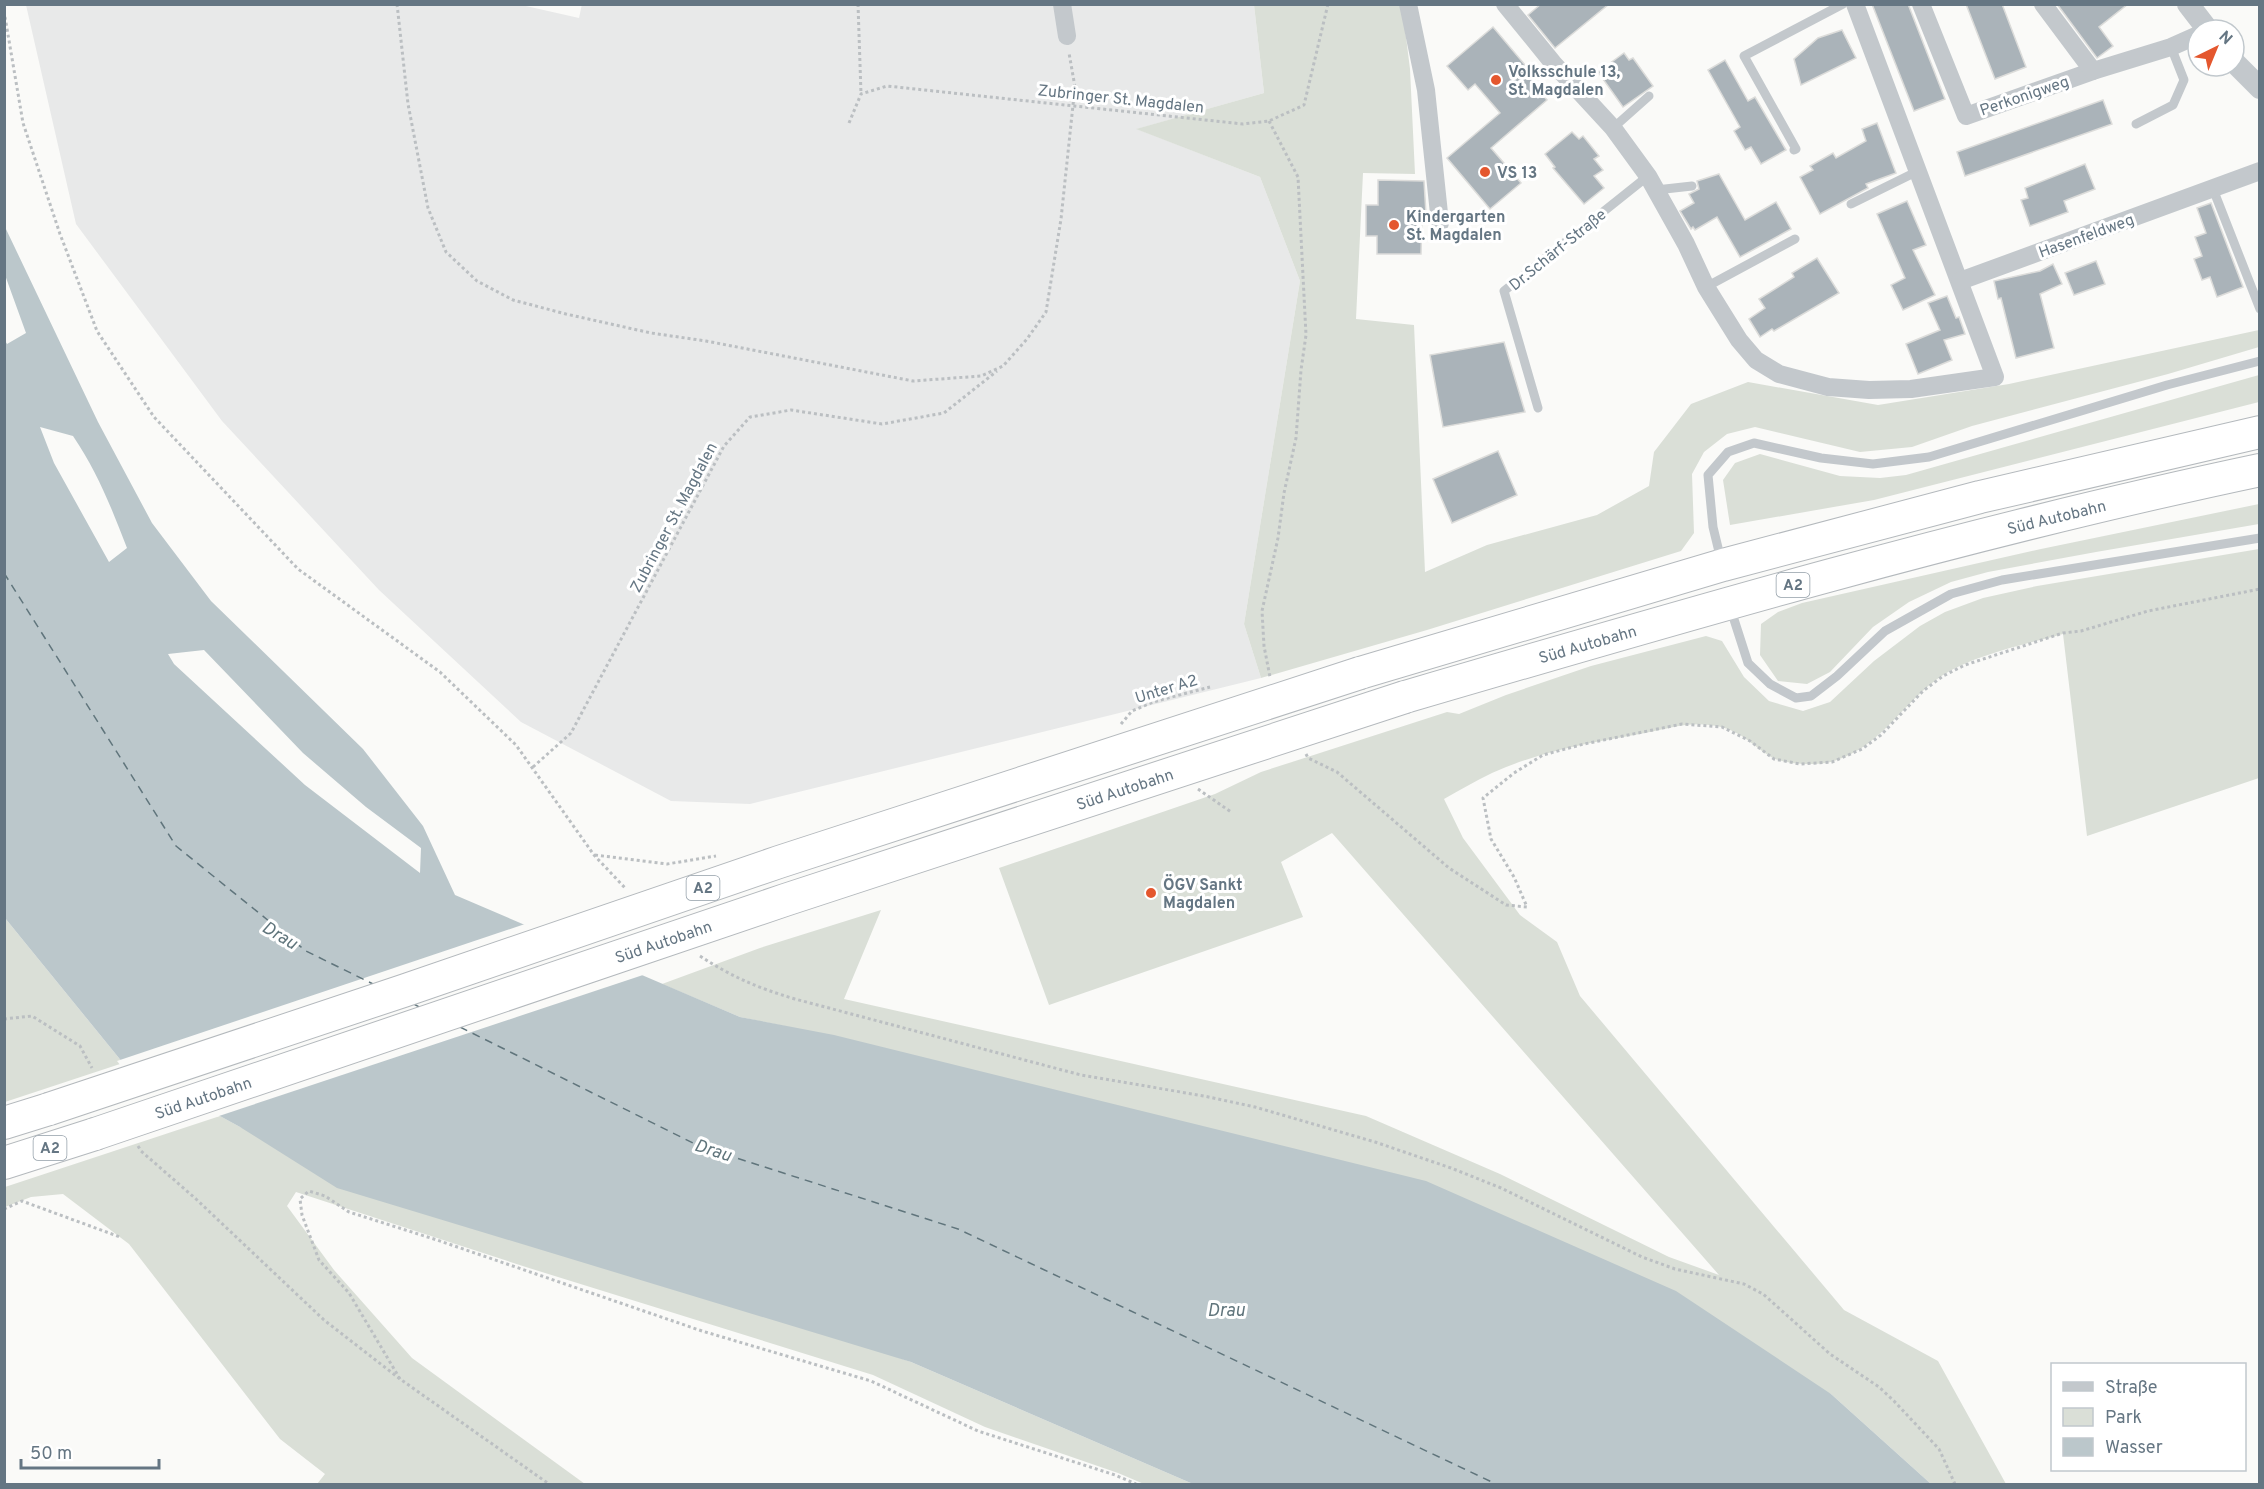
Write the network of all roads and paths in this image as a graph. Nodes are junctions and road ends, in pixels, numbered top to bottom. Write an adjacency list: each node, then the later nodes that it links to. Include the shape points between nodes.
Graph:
1 (397, 4): 38 (path, via 408,104 428,208 446,252 477,281 513,300 566,314 913,381 981,376)
2 (858, 4): 19 (path)
3 (1062, 4): 13 (street)
4 (1328, 4): 21 (path, Zubringer St. Magdalen, via 1305,105 1269,121 1243,124)
5 (1408, 4): 32 (street, via 1426,90)
6 (1505, 4): 24 (street)
7 (1844, 4): 25 (lane, via 1744,56)
8 (1855, 4): 26 (street)
9 (1921, 4): 16 (street, Perkonigweg, via 1966,116)
10 (2043, 4): 16 (street, Perkonigweg)
11 (2188, 4): 12 (street)
12 (2199, 18)
13 (1067, 36): 21 (path, Zubringer St. Magdalen, via 1075,87)
14 (2186, 40): 15 (street, Perkonigweg)
15 (2171, 47): 16 (street, Perkonigweg); 23 (lane, via 2184,80 2173,105)
16 (2093, 70)
17 (2246, 74): 18 (street)
18 (2259, 88)
19 (861, 94): 21 (path, Zubringer St. Magdalen, via 887,86); 22 (path)
20 (1649, 96): 24 (lane)
21 (1073, 105): 38 (path, Zubringer St. Magdalen, via 1046,312)
22 (849, 123)
23 (2136, 124)
24 (1613, 128): 28 (street)
25 (1794, 150)
26 (1918, 171): 31 (lane); 34 (street)
27 (2259, 171): 30 (street, Hasenfeldweg)
28 (1652, 183): 29 (lane); 35 (street); 39 (lane, Dr.Schärf-Straße, via 1504,291)
29 (1692, 186)
30 (2213, 189): 34 (street, Hasenfeldweg); 36 (lane)
31 (1851, 204)
32 (1440, 223)
33 (1795, 238): 35 (lane)
34 (1960, 281): 35 (street, via 1995,377 1911,389 1869,390 1828,387 1779,374 1756,360)
35 (1706, 287)
36 (2259, 309)
37 (2259, 362): 43 (lane, via 1929,457 1874,464 1821,458 1754,443 1728,452 1708,475 1713,527)
38 (1003, 366): 47 (path, Zubringer St. Magdalen, via 944,413 882,424 791,410 750,417 723,446 571,733)
39 (1538, 408)
40 (2259, 432): 43 (highway, A2, via 1980,497)
41 (2259, 470): 44 (highway, Süd Autobahn / A2, via 1985,533)
42 (2259, 538): 44 (lane, via 2002,580 1951,594 1885,631 1811,696 1796,698 1770,684 1748,663)
43 (1723, 565): 50 (highway, A2, bridge, via 1360,673 779,862)
44 (1728, 602): 52 (highway, Süd Autobahn / A2, bridge, via 1406,698 796,897)
45 (1210, 687): 46 (path, Unter A2, via 1132,711)
46 (1119, 726)
47 (533, 767)
48 (4, 1019): 49 (path, via 32,1016 80,1046)
49 (97, 1075)
50 (4, 1123)
51 (135, 1142): 55 (path, via 324,1320)
52 (4, 1163)
53 (4, 1209): 54 (path, via 22,1201)
54 (120, 1237)
55 (400, 1379): 56 (path); 57 (path, via 349,1293 319,1260 302,1215 300,1199 309,1191 325,1196 349,1212 702,1331 871,1381 978,1431)
56 (549, 1485)
57 (1136, 1485)

